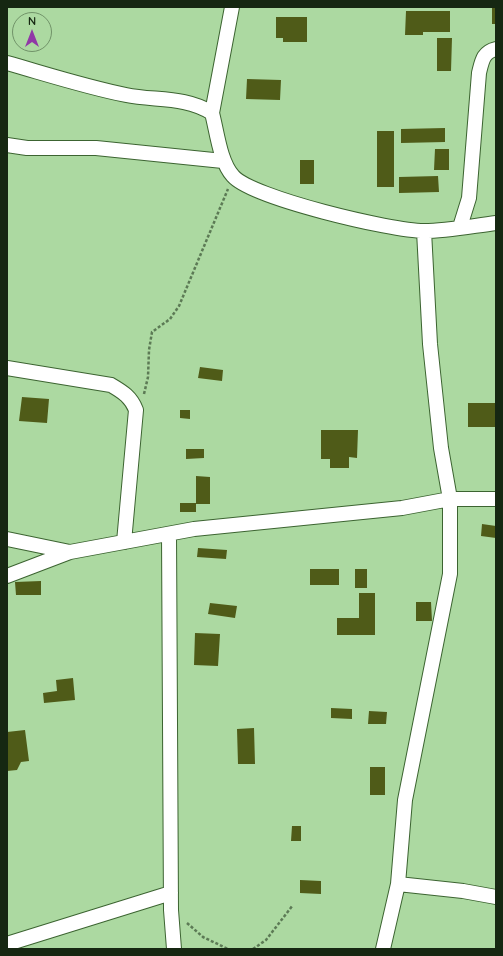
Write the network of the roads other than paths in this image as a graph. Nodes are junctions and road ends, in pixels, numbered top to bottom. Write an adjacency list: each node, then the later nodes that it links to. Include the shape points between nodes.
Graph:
1 (232, 7): 4 (street)
2 (496, 49): 8 (street, via 483,57 479,72 469,198)
3 (7, 63): 4 (street, via 127,95 186,102)
4 (212, 113): 6 (street)
5 (7, 145): 6 (street, via 27,148 96,148)
6 (223, 161): 9 (street, via 233,177 263,193 390,228)
7 (496, 223): 8 (street)
8 (460, 227): 9 (street)
9 (424, 231): 11 (street, via 430,344 441,448)
10 (7, 368): 15 (street, via 111,385 125,393 132,401 136,410)
11 (450, 499): 12 (street); 13 (street, via 402,508 194,529); 18 (street, via 450,574 406,800)
12 (496, 500)
13 (169, 534): 15 (street); 19 (street)
14 (7, 539): 16 (street)
15 (124, 542): 16 (street)
16 (70, 552): 17 (street)
17 (7, 576)
18 (398, 884): 20 (street); 23 (street)
19 (171, 893): 21 (street); 22 (street)
20 (496, 897)
21 (7, 944)
22 (174, 949)
23 (383, 949)

